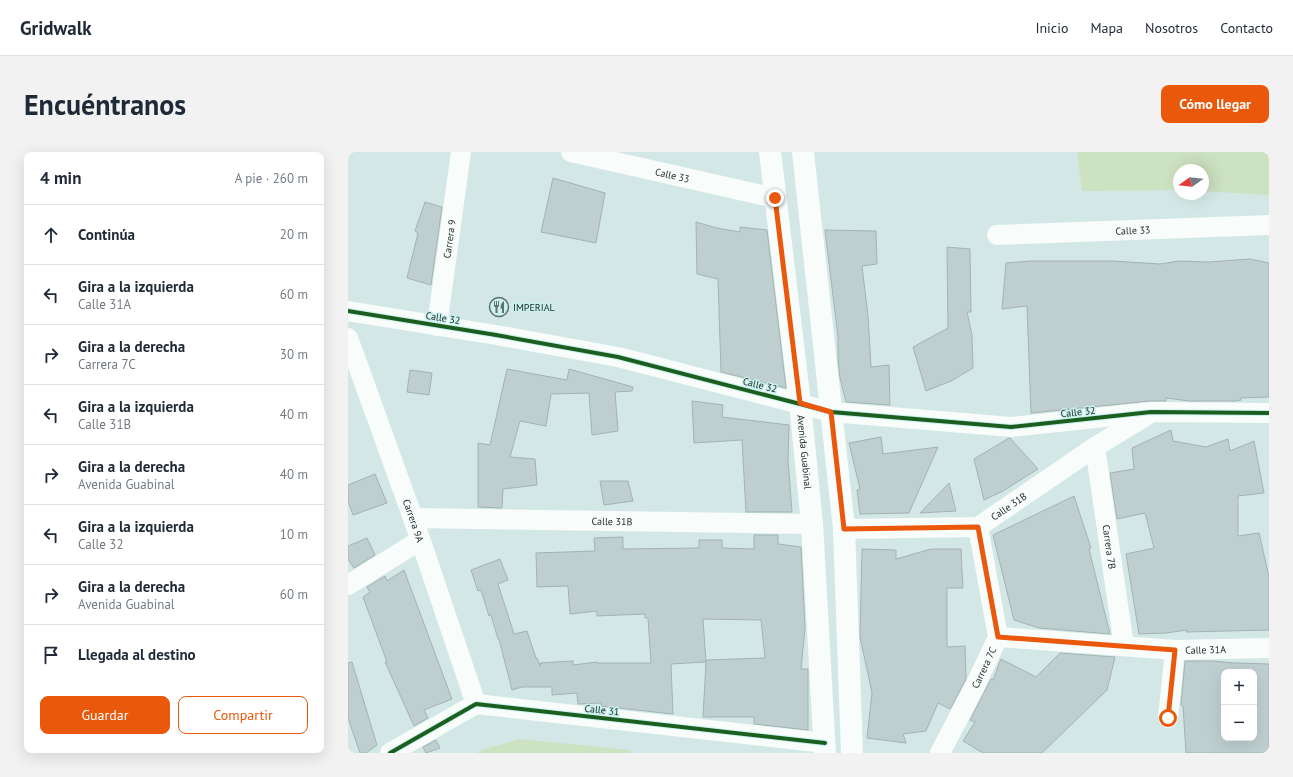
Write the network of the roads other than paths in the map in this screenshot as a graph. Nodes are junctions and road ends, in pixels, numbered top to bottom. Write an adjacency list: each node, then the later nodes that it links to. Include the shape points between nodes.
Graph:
1 (461, 152): 9 (street, Carrera 9)
2 (570, 152): 5 (street, Calle 33)
3 (770, 152): 5 (main road, Avenida Guabinal)
4 (803, 152): 12 (main road)
5 (775, 198): 11 (main road, Avenida Guabinal)
6 (1269, 225): 7 (street, Calle 33)
7 (997, 235)
8 (348, 312): 9 (street, Calle 32)
9 (437, 326): 11 (street, Calle 32, via 618,357)
10 (348, 338): 16 (street, Carrera 9A)
11 (800, 403): 12 (street, Calle 32); 17 (main road, Avenida Guabinal)
12 (831, 412): 13 (street, Calle 32, via 1011,427); 19 (main road)
13 (1151, 412): 14 (street, Calle 32); 15 (street, Calle 31B)
14 (1269, 413)
15 (1096, 447): 18 (street, Calle 31B); 23 (street, Carrera 7B)
16 (413, 518): 17 (street, Calle 31B); 20 (street, Carrera 9A)
17 (812, 524): 28 (main road, Avenida Guabinal)
18 (978, 527): 19 (street); 22 (street, Carrera 7C)
19 (844, 529): 30 (main road)
20 (419, 541): 21 (street); 26 (street, Carrera 9A)
21 (348, 585)
22 (998, 637): 23 (street, Calle 31A); 31 (street, Carrera 7C)
23 (1124, 646): 25 (street, Calle 31A)
24 (1269, 648): 25 (street, Calle 31A)
25 (1175, 650): 27 (street)
26 (476, 704): 28 (street, Calle 31); 29 (street)
27 (1168, 718)
28 (825, 748)
29 (390, 753)
30 (852, 753)
31 (940, 753)

